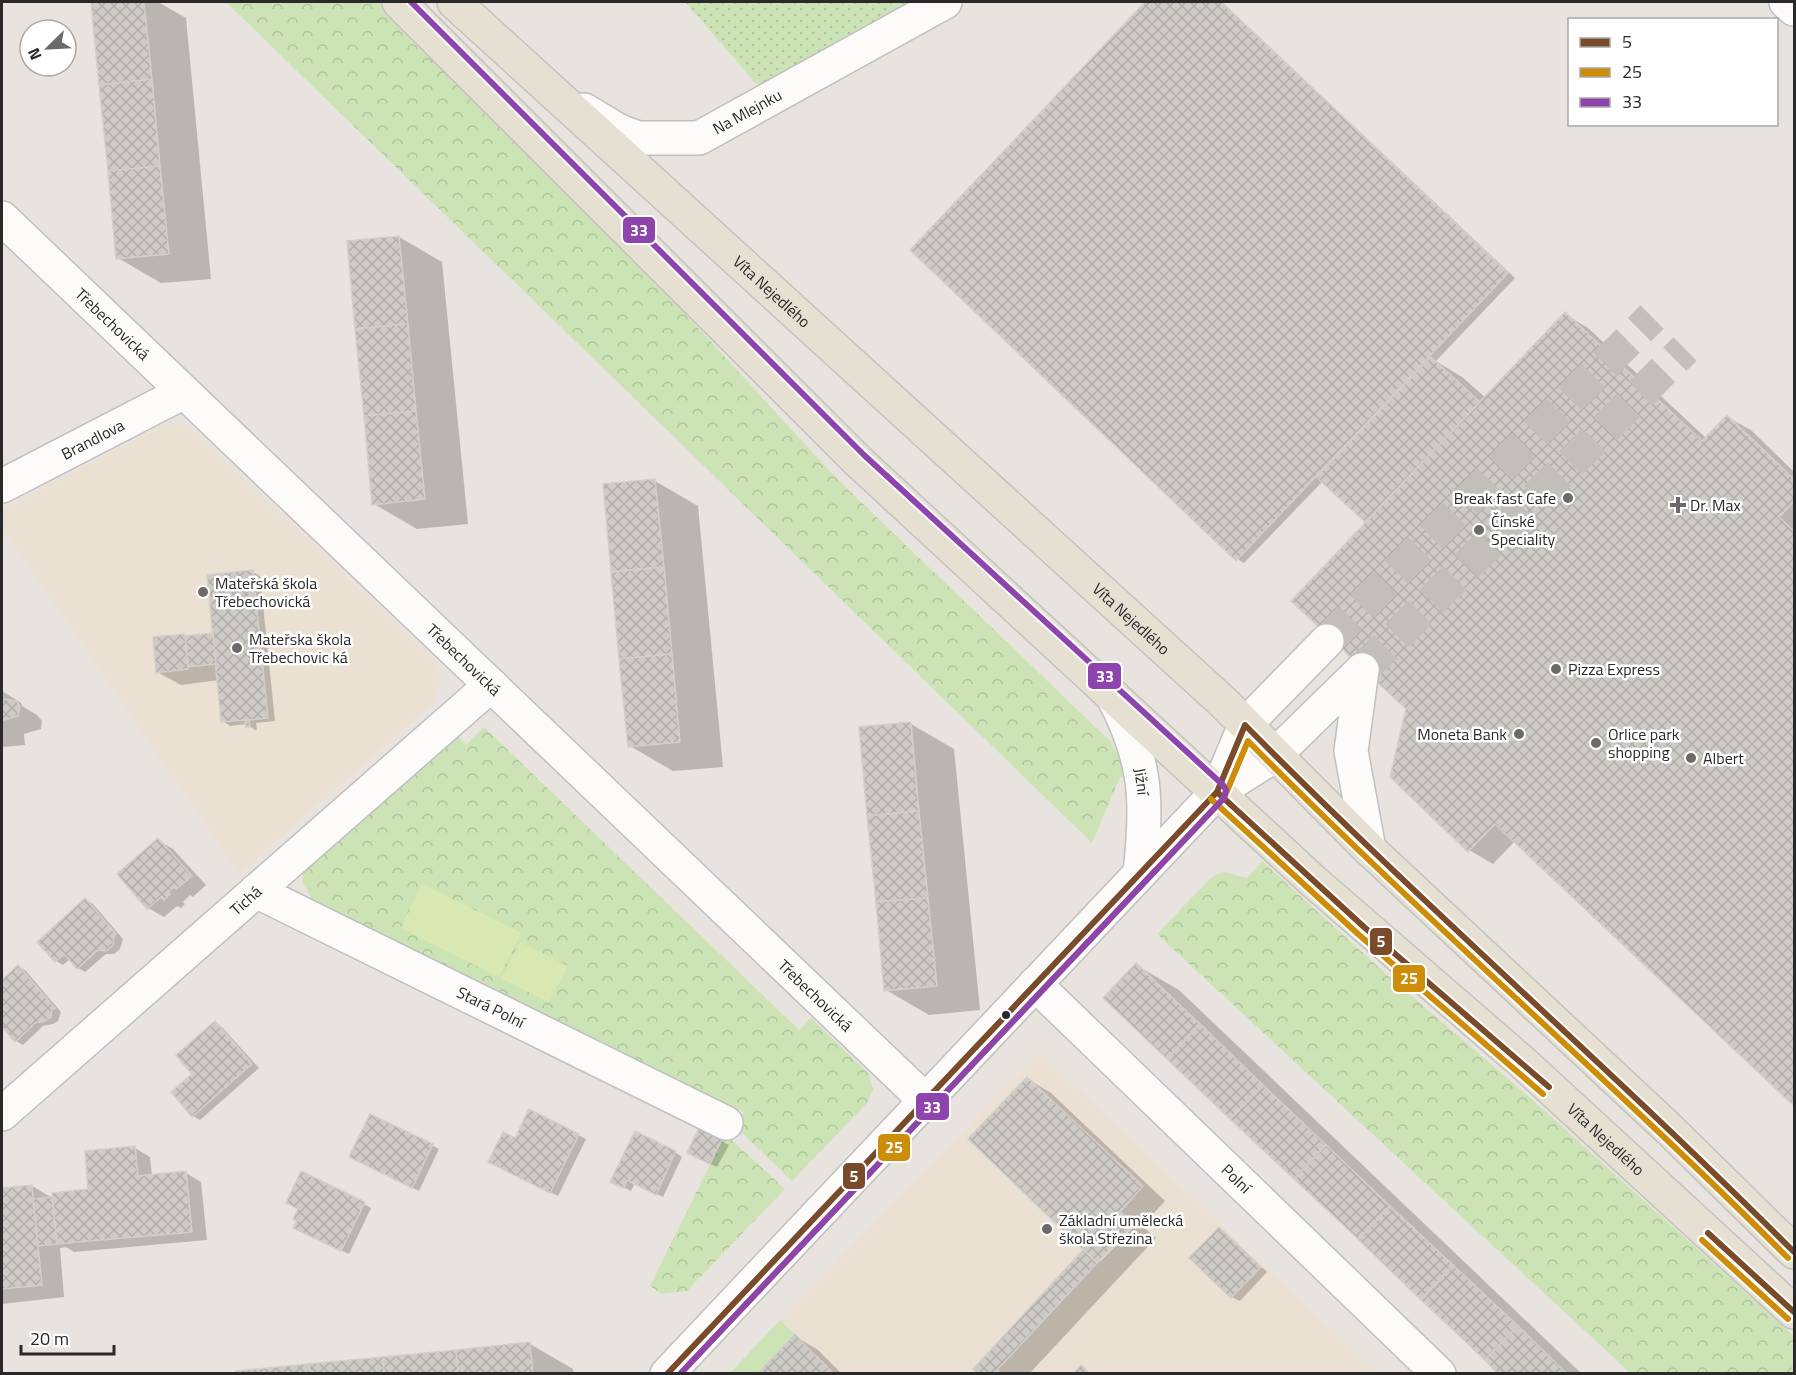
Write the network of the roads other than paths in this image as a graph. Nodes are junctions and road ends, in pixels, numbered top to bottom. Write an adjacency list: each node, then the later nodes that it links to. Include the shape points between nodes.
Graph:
1 (399, 2): 12 (main road, Víta Nejedlého, via 858,461)
2 (454, 2): 6 (main road, Víta Nejedlého)
3 (945, 2): 6 (street, Na Mlejnku, via 699,138 638,138 619,131)
4 (1786, 2): 5 (street)
5 (1794, 9)
6 (542, 83): 13 (main road, Víta Nejedlého)
7 (2, 218): 8 (street, Třebechovická)
8 (184, 392): 9 (street, Brandlova); 11 (street, Třebechovická)
9 (2, 486)
10 (1327, 641): 13 (street)
11 (491, 685): 18 (street, Tichá); 20 (street, Třebechovická)
12 (1111, 694): 15 (main road, Víta Nejedlého); 17 (street, Jižní, via 1133,740 1144,788 1146,818)
13 (1245, 725): 14 (main road, Víta Nejedlého); 15 (street)
14 (1274, 756): 15 (street); 16 (main road, Víta Nejedlého); 16 (street, via 1362,670 1350,751)
15 (1217, 792): 17 (street); 24 (main road, Víta Nejedlého, via 1364,927 1569,1105)
16 (1369, 849): 23 (main road, Víta Nejedlého, via 1662,1122)
17 (1140, 873): 19 (street)
18 (256, 891): 21 (street, Tichá); 22 (street, Stará Polní)
19 (1035, 984): 20 (street); 26 (street, Polní)
20 (925, 1100): 25 (street)
21 (2, 1114)
22 (726, 1124)
23 (1794, 1252)
24 (1794, 1312)
25 (667, 1374)
26 (1438, 1374)

